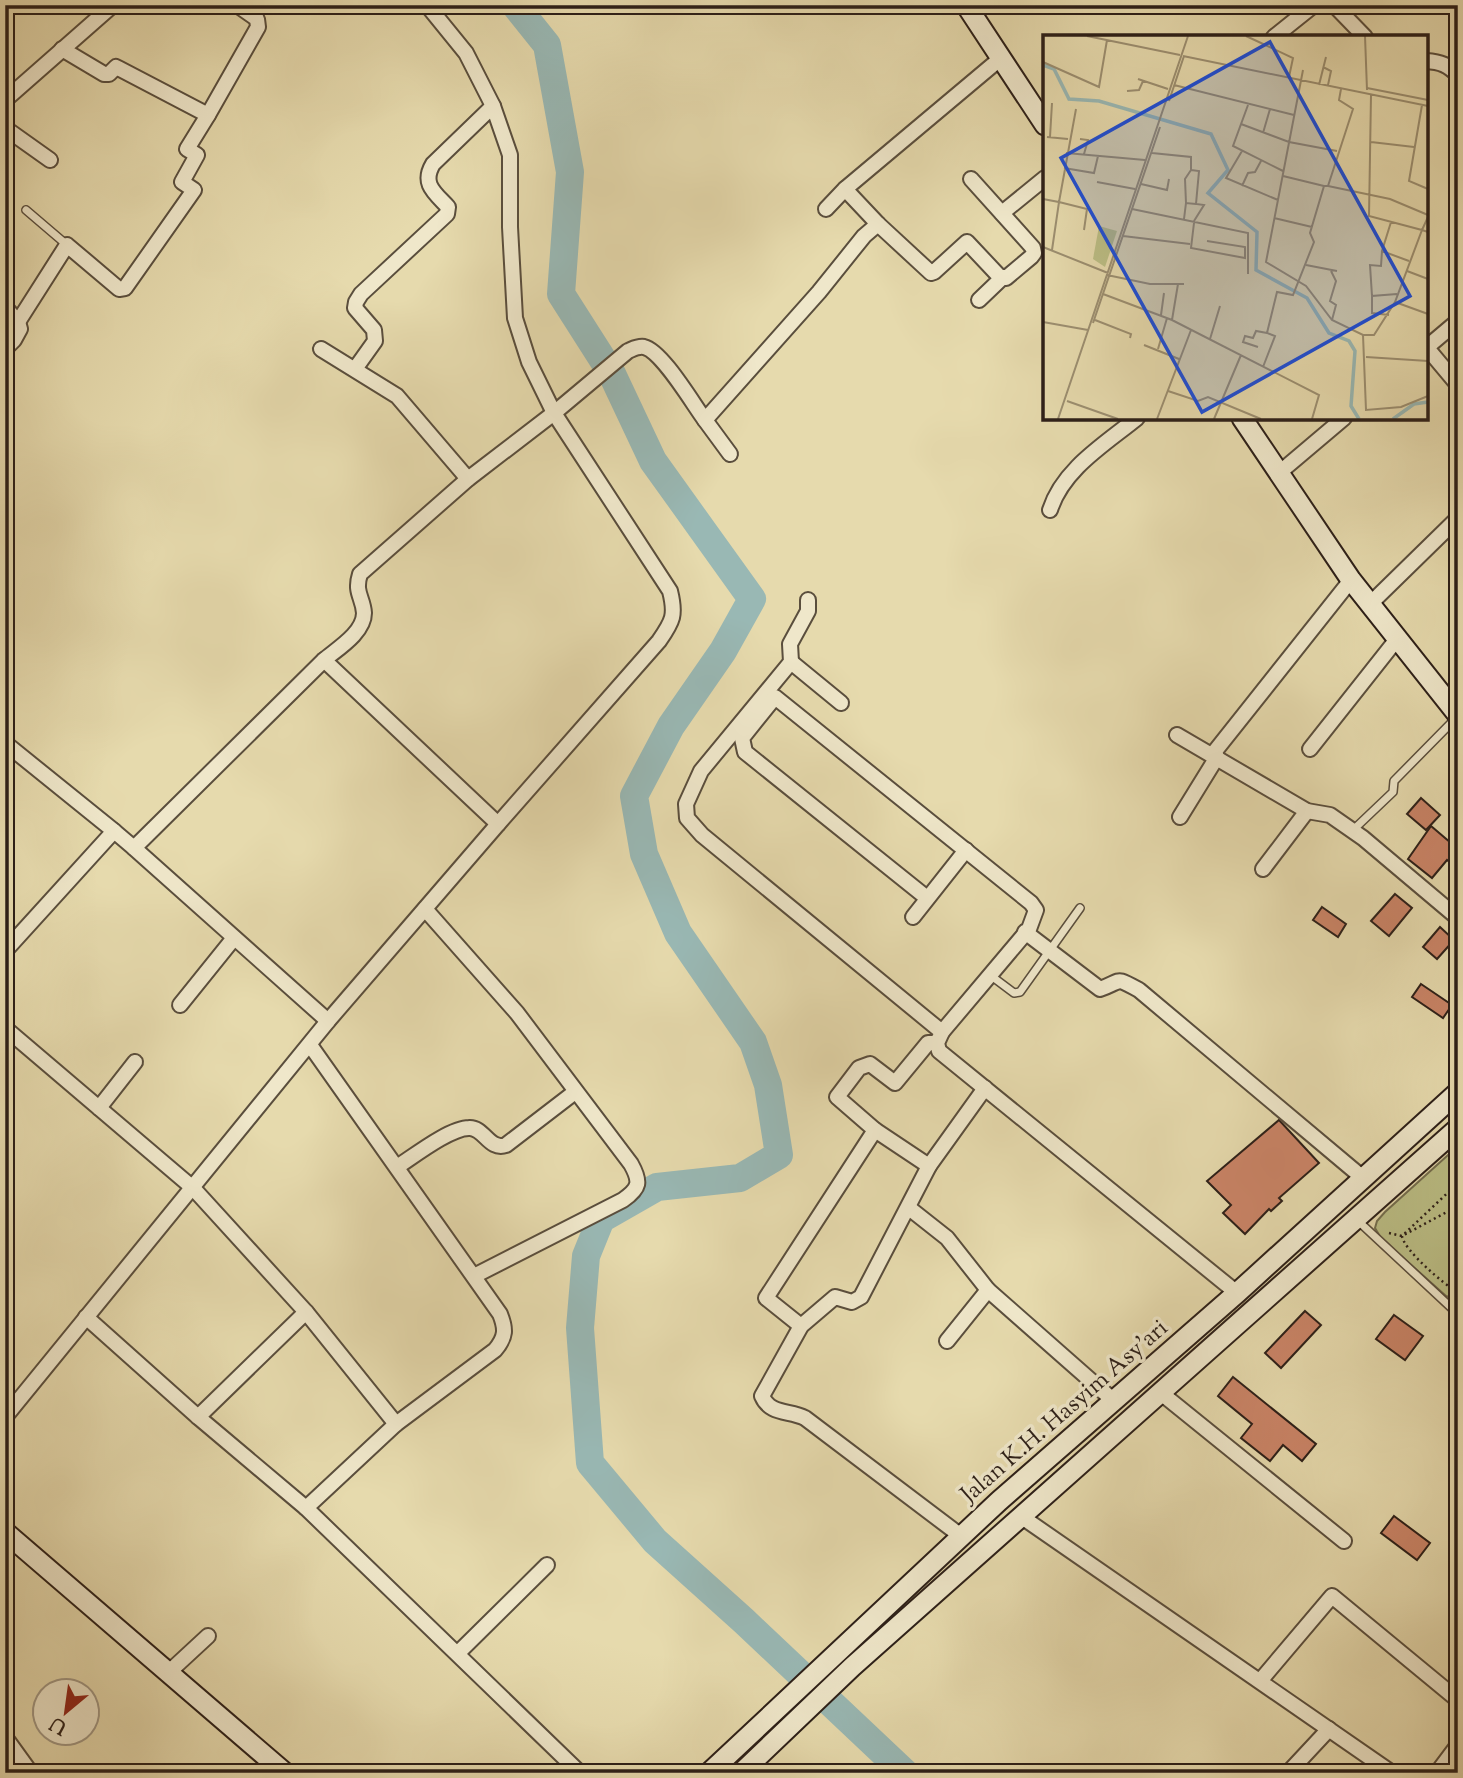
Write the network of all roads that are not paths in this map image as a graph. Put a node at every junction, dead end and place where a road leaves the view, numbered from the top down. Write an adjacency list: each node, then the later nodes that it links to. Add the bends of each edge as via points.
1 (236, 5): 15 (street, via 259,24)
2 (427, 5): 14 (street, via 466,53)
3 (966, 5): 10 (main road)
4 (1314, 5): 7 (street)
5 (1334, 5): 8 (street)
6 (105, 7): 9 (street)
7 (1276, 35)
8 (1363, 35)
9 (62, 49): 13 (street); 15 (street, via 104,74 117,68)
10 (1001, 58): 16 (main road); 21 (street)
11 (1428, 61): 12 (street, via 1449,66)
12 (1458, 75)
13 (5, 100)
14 (493, 106): 36 (street, via 427,174 427,182 448,207 447,214 355,302 374,330 375,341); 38 (street, via 510,155 515,318 529,362)
15 (208, 116): 26 (street, via 187,149 197,155 182,182 194,190 124,289)
16 (1043, 122)
17 (5, 128): 18 (street)
18 (50, 160)
19 (971, 179): 24 (street)
20 (1043, 180): 24 (street)
21 (845, 189): 22 (street); 25 (street)
22 (826, 209)
23 (26, 210): 26 (lane)
24 (1002, 213): 27 (street, via 1034,253)
25 (878, 225): 27 (street, via 931,273 967,242); 39 (street)
26 (67, 245): 31 (street)
27 (1002, 278): 28 (street)
28 (979, 300)
29 (5, 307): 31 (street)
30 (1458, 321): 32 (street)
31 (18, 322): 33 (street, via 19,332)
32 (1428, 346)
33 (5, 349)
34 (321, 349): 36 (street)
35 (1428, 350): 37 (street)
36 (355, 369): 45 (street, via 397,396)
37 (1458, 385)
38 (554, 413): 39 (street, via 635,347 646,347 659,357); 45 (street); 63 (street, via 670,591 675,609 659,641)
39 (705, 420): 43 (street)
40 (1135, 420): 46 (street, via 1073,471)
41 (1243, 420): 44 (main road)
42 (1342, 420): 44 (street)
43 (730, 454)
44 (1279, 473): 48 (main road)
45 (468, 479): 52 (street, via 360,574 356,586 364,613 361,623)
46 (1050, 510)
47 (1458, 518): 50 (street)
48 (1351, 580): 50 (main road); 60 (street)
49 (808, 600): 53 (street, via 808,611 790,644)
50 (1369, 605): 51 (main road)
51 (1397, 639): 56 (main road); 59 (street)
52 (324, 660): 63 (street); 66 (street)
53 (791, 662): 54 (street); 55 (street)
54 (771, 694): 67 (street); 69 (street, via 741,738 745,752); 82 (street, via 701,771 686,804 687,818)
55 (841, 703)
56 (1458, 715): 65 (lane, via 1394,781 1393,792)
57 (1177, 735): 60 (street)
58 (5, 743): 64 (street)
59 (1310, 749)
60 (1215, 756): 61 (street); 62 (street)
61 (1307, 811): 65 (street, via 1330,816); 68 (street)
62 (1180, 817)
63 (498, 824): 71 (street)
64 (114, 831): 66 (street); 76 (street)
65 (1352, 831): 73 (street)
66 (134, 848): 75 (street)
67 (966, 850): 69 (street); 74 (street, via 1031,903 1035,917)
68 (1263, 869)
69 (928, 898): 72 (street)
70 (1080, 908): 77 (lane)
71 (425, 909): 80 (street); 86 (street, via 517,1013)
72 (913, 917)
73 (1458, 918)
74 (1025, 932): 77 (street); 78 (street)
75 (234, 938): 79 (street); 80 (street)
76 (5, 951)
77 (1051, 952): 78 (lane, via 1017,994); 93 (street, via 1100,989 1122,980 1139,990)
78 (990, 975): 82 (street)
79 (180, 1005)
80 (328, 1021): 83 (street)
81 (5, 1028): 88 (street)
82 (939, 1038): 85 (street, via 939,1051); 90 (street, via 929,1043 895,1083 870,1064 859,1068 836,1097)
83 (310, 1045): 92 (street); 94 (street)
84 (135, 1062): 88 (street)
85 (985, 1088): 91 (street); 99 (street)
86 (575, 1092): 92 (street, via 506,1145 494,1145 468,1128); 97 (street, via 631,1164 638,1177 634,1193)
87 (1458, 1092): 93 (main road, Jalan K.H. Hasyim Asy'ari)
88 (99, 1108): 94 (street)
89 (1458, 1128): 96 (main road, Jalan K.H. Hasyim Asy'ari)
90 (875, 1130): 91 (street); 103 (street, via 766,1298)
91 (929, 1166): 95 (street)
92 (397, 1167): 97 (street)
93 (1363, 1178): 99 (main road, Jalan K.H. Hasyim Asy'ari)
94 (193, 1188): 100 (street); 102 (street)
95 (909, 1208): 98 (street, via 947,1238); 103 (street, via 862,1297 852,1302 835,1297)
96 (1356, 1219): 101 (lane); 105 (main road, Jalan K.H. Hasyim Asy'ari)
97 (474, 1276): 109 (street, via 500,1314 506,1328 503,1340)
98 (988, 1290): 104 (street); 106 (street)
99 (1237, 1293): 106 (main road, Jalan K.H. Hasyim Asy'ari)
100 (306, 1312): 108 (street); 109 (street)
101 (1458, 1314)
102 (86, 1317): 107 (street); 108 (street)
103 (801, 1326): 113 (street, via 762,1396 765,1404 805,1418)
104 (947, 1341)
105 (1161, 1393): 111 (main road, Jalan K.H. Hasyim Asy'ari); 114 (street)
106 (1114, 1401): 113 (main road, Jalan K.H. Hasyim Asy'ari)
107 (5, 1417)
108 (198, 1417): 110 (street)
109 (396, 1424): 110 (street)
110 (306, 1508): 117 (street)
111 (1022, 1517): 119 (street); 128 (main road, Jalan K.H. Hasyim Asy'ari, via 852,1667)
112 (5, 1532): 118 (main road)
113 (961, 1536): 127 (main road, Jalan K.H. Hasyim Asy'ari)
114 (1344, 1541)
115 (547, 1565): 117 (street)
116 (208, 1636): 118 (street)
117 (458, 1653): 126 (street)
118 (168, 1673): 125 (main road)
119 (1260, 1681): 120 (street, via 1332,1596); 121 (street)
120 (1458, 1700)
121 (1329, 1729): 129 (street); 130 (street)
122 (5, 1737): 124 (street)
123 (1458, 1745): 131 (street)
124 (31, 1773)
125 (285, 1773)
126 (580, 1773)
127 (709, 1773)
128 (741, 1773)
129 (1289, 1773)
130 (1392, 1773)
131 (1437, 1773)

